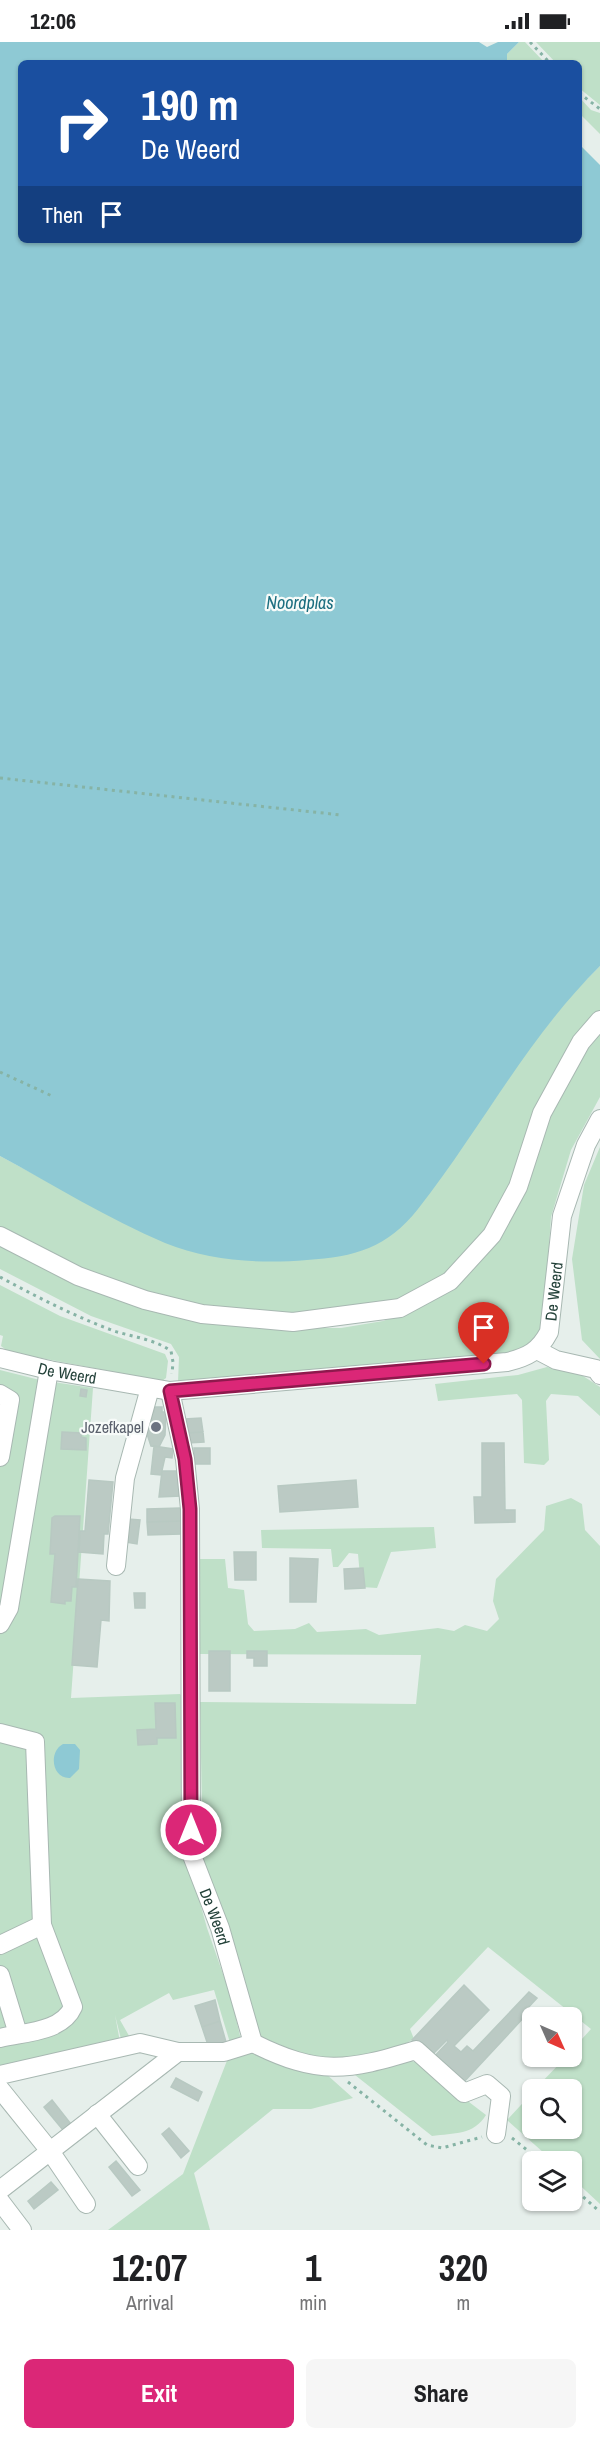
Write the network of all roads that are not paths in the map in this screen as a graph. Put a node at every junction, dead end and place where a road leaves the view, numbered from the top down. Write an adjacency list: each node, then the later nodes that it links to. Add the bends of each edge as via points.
1 (600, 1020): 3 (street, via 581,1042 542,1113 518,1187 492,1235 450,1281 400,1308 293,1322 202,1314 145,1300 78,1276)
2 (600, 1119): 4 (street, De Weerd, via 586,1145 562,1216 549,1332)
3 (0, 1236)
4 (537, 1350): 7 (street, via 556,1360 596,1369); 9 (street, De Weerd, via 526,1358 507,1362)
5 (0, 1358): 6 (street, De Weerd)
6 (49, 1370): 8 (street, De Weerd); 13 (street)
7 (600, 1375)
8 (150, 1388): 9 (street, De Weerd); 12 (street, via 125,1478)
9 (170, 1391): 20 (street, De Weerd, via 185,1459 190,1509 191,1852 220,1928)
10 (0, 1394): 11 (street, via 10,1400)
11 (0, 1457)
12 (116, 1566)
13 (7, 1571): 14 (street, via 9,1608)
14 (0, 1624)
15 (0, 1733): 16 (street, via 35,1742)
16 (42, 1925): 17 (street); 19 (street, via 73,2007 57,2025)
17 (0, 1945)
18 (0, 1976): 19 (street)
19 (9, 2036)
20 (253, 2043): 21 (street, via 224,2052); 25 (street, via 277,2055 337,2069 364,2066 416,2050 464,2093 487,2084 501,2096)
21 (177, 2052): 22 (street, via 141,2043); 24 (street)
22 (0, 2075)
23 (0, 2089): 26 (street)
24 (97, 2114): 26 (street); 27 (street)
25 (496, 2133)
26 (50, 2151): 28 (street); 30 (street)
27 (138, 2166)
28 (0, 2190)
29 (0, 2201): 31 (street)
30 (86, 2204)
31 (22, 2230)

